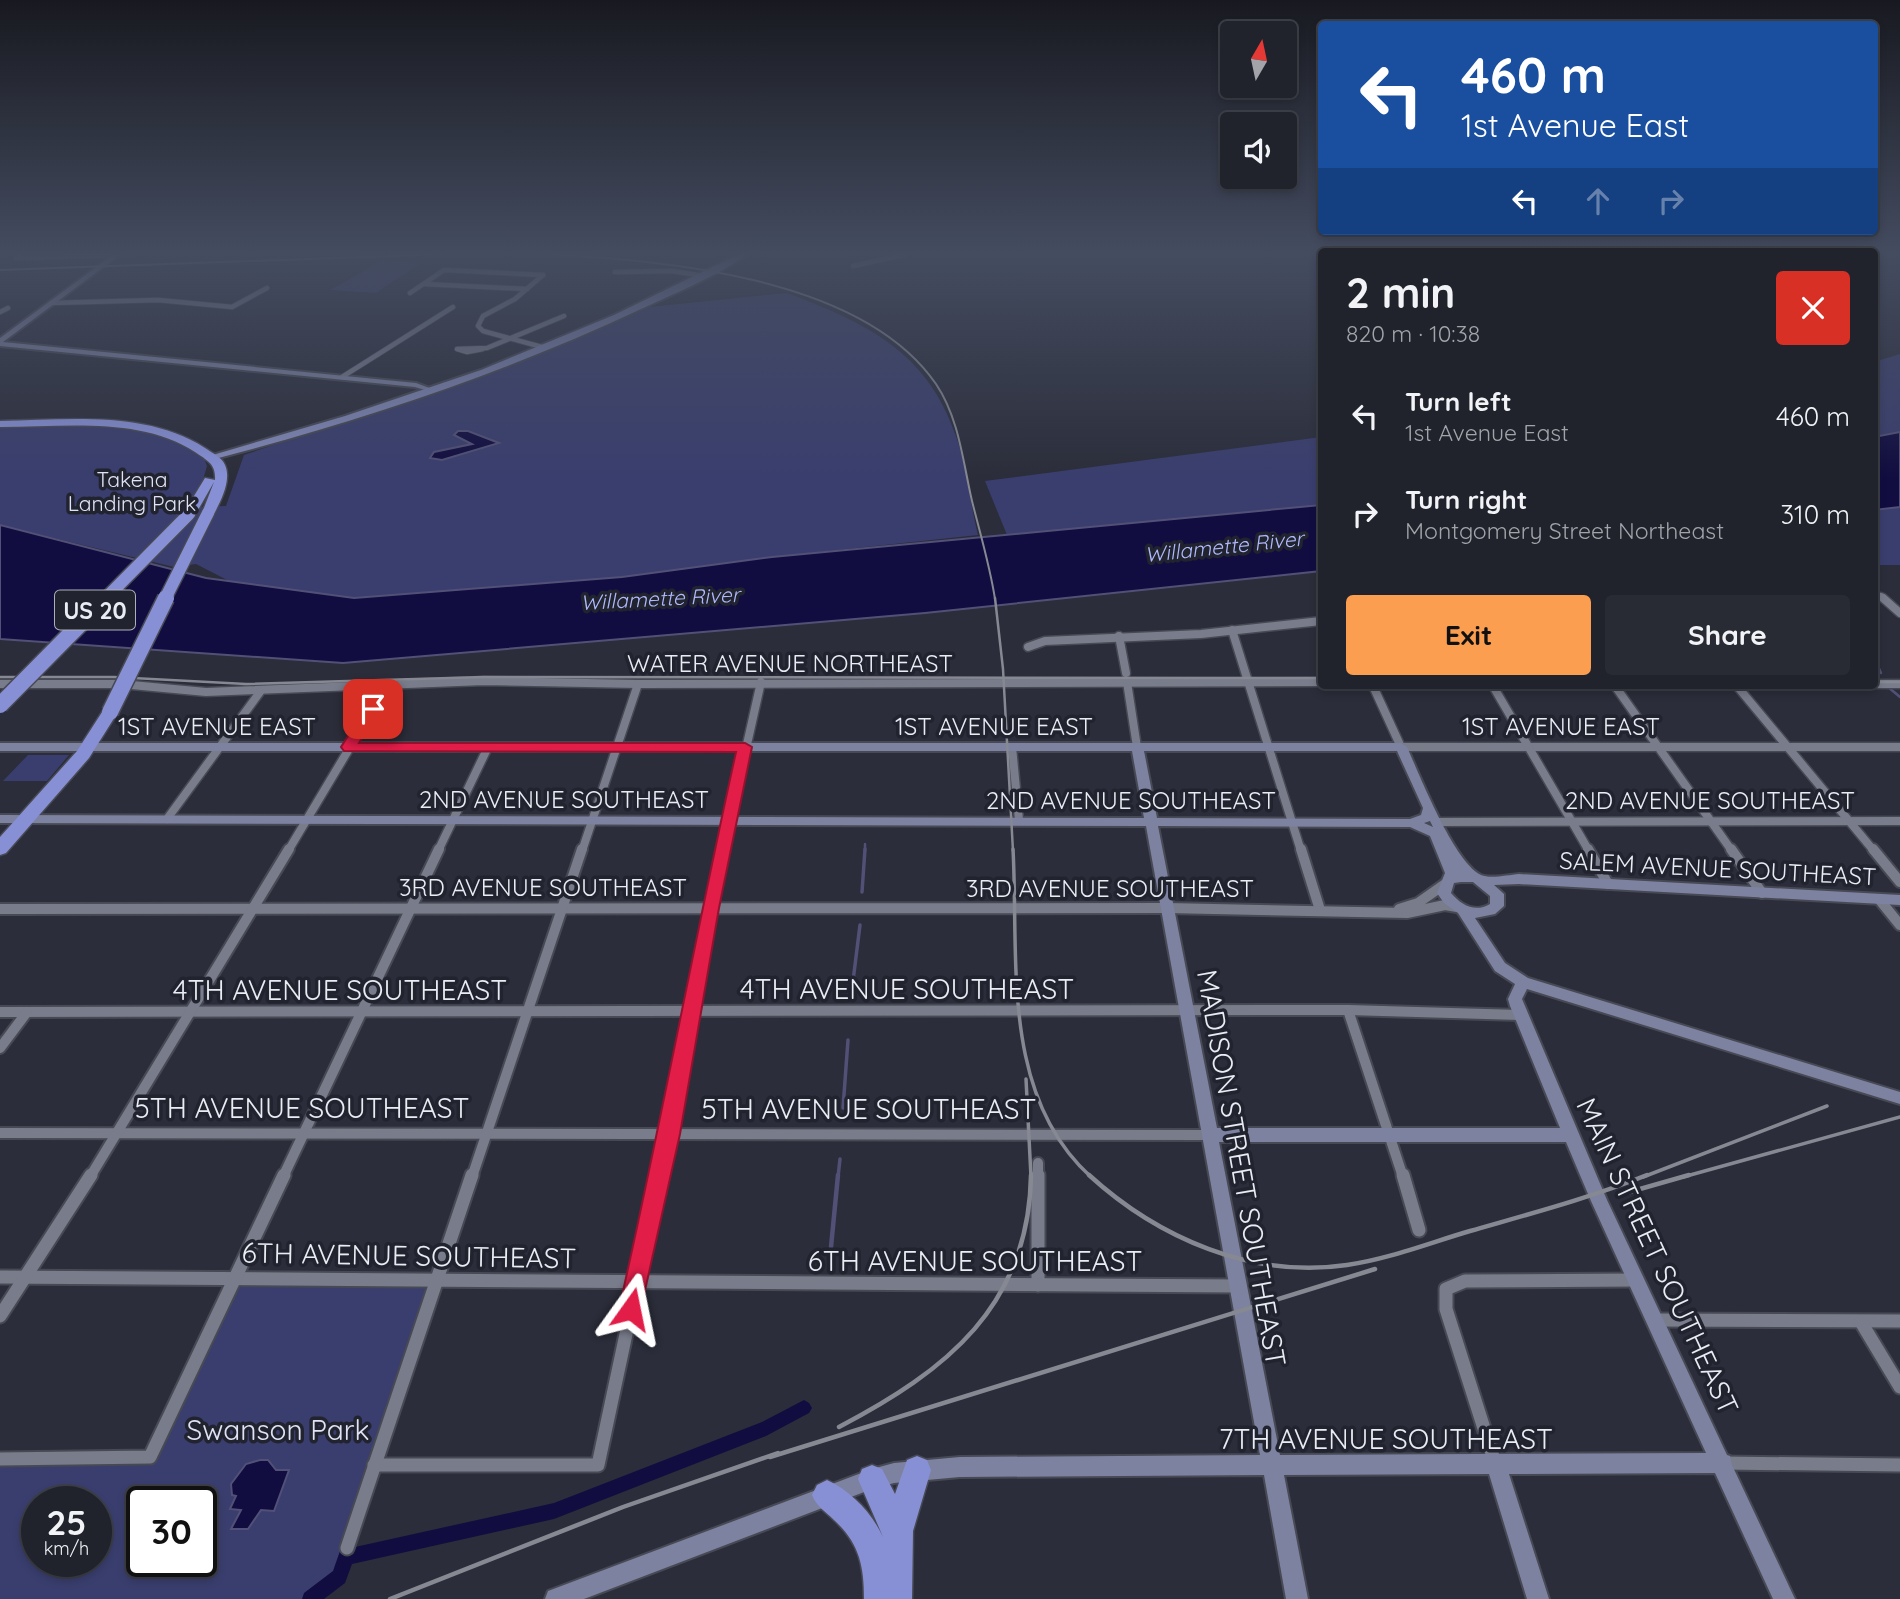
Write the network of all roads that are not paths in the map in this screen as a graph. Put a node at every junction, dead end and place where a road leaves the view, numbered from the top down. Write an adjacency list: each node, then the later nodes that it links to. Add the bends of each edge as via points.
1 (17, 329): 7 (main road)
2 (419, 329): 10 (street)
3 (482, 329): 6 (street)
4 (532, 329): 6 (street)
5 (588, 329): 8 (main road)
6 (508, 338): 8 (street); 9 (street)
7 (0, 342): 10 (main road)
8 (542, 347): 11 (main road)
9 (483, 349)
10 (342, 377): 11 (main road)
11 (431, 390): 13 (main road, via 343,421)
12 (0, 424): 13 (highway, via 149,429 184,438)
13 (211, 457): 36 (highway, US 20, bridge, via 209,485 189,514); 39 (highway, US 20, bridge, via 217,461 221,480 208,513 110,712)
14 (1881, 596): 15 (street)
15 (1900, 613)
16 (1318, 621): 17 (street)
17 (1232, 630): 18 (street); 22 (street)
18 (1119, 636): 19 (street, via 1045,641); 20 (street)
19 (1028, 647)
20 (1127, 678): 21 (street, WATER AVENUE NORTHEAST); 22 (street, WATER AVENUE NORTHEAST); 45 (street)
21 (761, 682): 27 (street, WATER AVENUE NORTHEAST); 43 (street)
22 (1250, 682): 23 (street, WATER AVENUE NORTHEAST); 46 (street)
23 (1318, 682)
24 (1878, 682): 25 (street)
25 (1900, 682)
26 (0, 684): 28 (street, WATER AVENUE NORTHEAST)
27 (638, 684): 29 (street, WATER AVENUE NORTHEAST, via 484,681); 51 (street)
28 (139, 686): 34 (street, WATER AVENUE NORTHEAST); 35 (street)
29 (386, 687): 34 (street, WATER AVENUE NORTHEAST); 41 (street)
30 (1374, 689): 47 (street)
31 (1495, 689): 48 (street)
32 (1617, 689): 49 (street)
33 (1740, 689): 37 (street)
34 (260, 692): 40 (street)
35 (132, 695)
36 (0, 705)
37 (1788, 746): 49 (street, 1ST AVENUE EAST); 50 (street, 1ST AVENUE EAST); 64 (street)
38 (0, 747): 39 (main road)
39 (88, 747): 40 (main road, 1ST AVENUE EAST); 54 (highway, US 20)
40 (219, 747): 41 (main road, 1ST AVENUE EAST); 55 (street)
41 (349, 747): 42 (main road, 1ST AVENUE EAST); 56 (street)
42 (488, 747): 51 (main road, 1ST AVENUE EAST); 57 (street)
43 (745, 747): 44 (main road, 1ST AVENUE EAST); 51 (main road, 1ST AVENUE EAST); 60 (street)
44 (1012, 747): 45 (main road, 1ST AVENUE EAST); 58 (street)
45 (1137, 747): 46 (main road, 1ST AVENUE EAST); 61 (main road, MADISON STREET SOUTHEAST)
46 (1269, 747): 47 (main road, 1ST AVENUE EAST); 66 (street)
47 (1401, 747): 48 (street, 1ST AVENUE EAST); 52 (main road)
48 (1528, 747): 49 (street, 1ST AVENUE EAST); 62 (street)
49 (1658, 747): 63 (street)
50 (1900, 747)
51 (617, 748): 59 (street)
52 (1429, 808): 67 (main road); 68 (main road, via 1426,818)
53 (0, 819): 54 (main road, 2ND AVENUE SOUTHEAST)
54 (27, 819): 55 (main road, 2ND AVENUE SOUTHEAST); 69 (highway, US 20)
55 (167, 819): 56 (main road, 2ND AVENUE SOUTHEAST)
56 (306, 820): 57 (main road, 2ND AVENUE SOUTHEAST); 83 (street)
57 (455, 820): 59 (main road, 2ND AVENUE SOUTHEAST); 79 (street)
58 (1018, 820): 60 (main road, 2ND AVENUE SOUTHEAST); 61 (main road, 2ND AVENUE SOUTHEAST)
59 (591, 821): 60 (main road, 2ND AVENUE SOUTHEAST); 84 (street)
60 (729, 821): 80 (street)
61 (1150, 821): 66 (main road, 2ND AVENUE SOUTHEAST); 81 (main road, MADISON STREET SOUTHEAST)
62 (1571, 821): 63 (street, 2ND AVENUE SOUTHEAST); 67 (street, 2ND AVENUE SOUTHEAST); 74 (street)
63 (1711, 821): 64 (street, 2ND AVENUE SOUTHEAST); 75 (street)
64 (1849, 821): 65 (street, 2ND AVENUE SOUTHEAST); 73 (street)
65 (1900, 821)
66 (1294, 822): 68 (main road, 2ND AVENUE SOUTHEAST); 86 (street)
67 (1436, 822): 70 (main road, via 1460,866)
68 (1411, 823): 72 (main road, via 1435,833 1452,873)
69 (0, 849)
70 (1478, 880): 71 (main road, SALEM AVENUE SOUTHEAST); 72 (main road, SALEM AVENUE SOUTHEAST, via 1461,877); 76 (main road)
71 (1533, 881): 74 (main road, SALEM AVENUE SOUTHEAST); 76 (main road, SALEM AVENUE SOUTHEAST, via 1508,889)
72 (1447, 882): 85 (main road, via 1447,898); 88 (street, 3RD AVENUE SOUTHEAST, via 1414,905)
73 (1900, 882)
74 (1608, 884): 75 (main road, SALEM AVENUE SOUTHEAST)
75 (1762, 893): 77 (main road, SALEM AVENUE SOUTHEAST)
76 (1498, 898): 87 (main road)
77 (1879, 899): 78 (main road, SALEM AVENUE SOUTHEAST); 89 (street)
78 (1900, 901)
79 (411, 908): 83 (street, 3RD AVENUE SOUTHEAST); 84 (street, 3RD AVENUE SOUTHEAST); 99 (street)
80 (710, 908): 81 (street, 3RD AVENUE SOUTHEAST); 84 (street, 3RD AVENUE SOUTHEAST); 94 (street)
81 (1167, 908): 86 (street, 3RD AVENUE SOUTHEAST); 92 (main road, MADISON STREET SOUTHEAST)
82 (0, 909): 83 (street, 3RD AVENUE SOUTHEAST)
83 (253, 909): 97 (street)
84 (561, 909): 98 (street)
85 (1461, 909): 87 (main road); 88 (street, 3RD AVENUE SOUTHEAST, via 1444,905 1407,913); 90 (main road)
86 (1320, 910): 88 (street, 3RD AVENUE SOUTHEAST)
87 (1490, 911): 90 (main road, via 1484,920)
88 (1380, 912)
89 (1900, 925)
90 (1488, 945): 91 (main road, via 1500,967)
91 (1523, 982): 100 (main road, MAIN STREET SOUTHEAST, via 1515,999); 102 (main road)
92 (1187, 1010): 93 (street, 4TH AVENUE SOUTHEAST); 94 (street, 4TH AVENUE SOUTHEAST); 108 (main road, MADISON STREET SOUTHEAST)
93 (1348, 1010): 100 (street, 4TH AVENUE SOUTHEAST); 109 (street)
94 (691, 1011): 98 (street, 4TH AVENUE SOUTHEAST); 107 (street)
95 (0, 1012): 96 (street, 4TH AVENUE SOUTHEAST)
96 (27, 1012): 97 (street, 4TH AVENUE SOUTHEAST); 101 (street)
97 (190, 1012): 99 (street, 4TH AVENUE SOUTHEAST); 105 (street)
98 (528, 1012): 99 (street, 4TH AVENUE SOUTHEAST); 104 (street)
99 (362, 1013): 106 (street)
100 (1521, 1015): 110 (main road, MAIN STREET SOUTHEAST)
101 (0, 1048)
102 (1900, 1098)
103 (0, 1133): 105 (street, 5TH AVENUE SOUTHEAST)
104 (486, 1133): 106 (street, 5TH AVENUE SOUTHEAST); 107 (street, 5TH AVENUE SOUTHEAST); 116 (street)
105 (118, 1134): 106 (street, 5TH AVENUE SOUTHEAST); 114 (street)
106 (306, 1134): 115 (street)
107 (669, 1134): 108 (street, 5TH AVENUE SOUTHEAST); 118 (street)
108 (1211, 1135): 109 (main road, 5TH AVENUE SOUTHEAST); 120 (main road, MADISON STREET SOUTHEAST)
109 (1391, 1135): 110 (main road, 5TH AVENUE SOUTHEAST); 112 (street)
110 (1571, 1135): 117 (main road, MAIN STREET SOUTHEAST)
111 (1038, 1163): 119 (street)
112 (1419, 1230)
113 (0, 1277): 114 (street, 6TH AVENUE SOUTHEAST)
114 (24, 1277): 115 (street, 6TH AVENUE SOUTHEAST); 121 (street)
115 (234, 1277): 116 (street, 6TH AVENUE SOUTHEAST); 126 (street, via 150,1457)
116 (436, 1279): 118 (street, 6TH AVENUE SOUTHEAST); 128 (street)
117 (1636, 1280): 122 (main road, MAIN STREET SOUTHEAST); 131 (street, via 1465,1281 1446,1289 1446,1309)
118 (636, 1284): 119 (street, 6TH AVENUE SOUTHEAST); 128 (street, via 598,1465)
119 (1038, 1285): 120 (street, 6TH AVENUE SOUTHEAST)
120 (1237, 1286): 130 (main road, MADISON STREET SOUTHEAST)
121 (0, 1316)
122 (1656, 1320): 124 (street); 127 (main road, MAIN STREET SOUTHEAST)
123 (1900, 1321): 124 (street)
124 (1861, 1322): 125 (street)
125 (1900, 1387)
126 (0, 1459)
127 (1723, 1463): 129 (street, 7TH AVENUE SOUTHEAST); 131 (main road, 7TH AVENUE SOUTHEAST); 142 (main road, MAIN STREET SOUTHEAST)
128 (374, 1465): 136 (street)
129 (1900, 1465)
130 (1271, 1466): 131 (main road, 7TH AVENUE SOUTHEAST); 132 (main road, 7TH AVENUE SOUTHEAST); 140 (main road, MADISON STREET SOUTHEAST)
131 (1496, 1466): 141 (main road)
132 (917, 1470): 133 (main road, 7TH AVENUE SOUTHEAST); 135 (highway)
133 (872, 1479): 134 (main road, 7TH AVENUE SOUTHEAST); 135 (highway)
134 (827, 1495): 137 (main road, 7TH AVENUE SOUTHEAST); 138 (highway, via 863,1528 874,1546)
135 (898, 1531): 139 (highway)
136 (346, 1548)
137 (556, 1599)
138 (879, 1599)
139 (897, 1599)
140 (1297, 1599)
141 (1538, 1599)
142 (1784, 1599)

